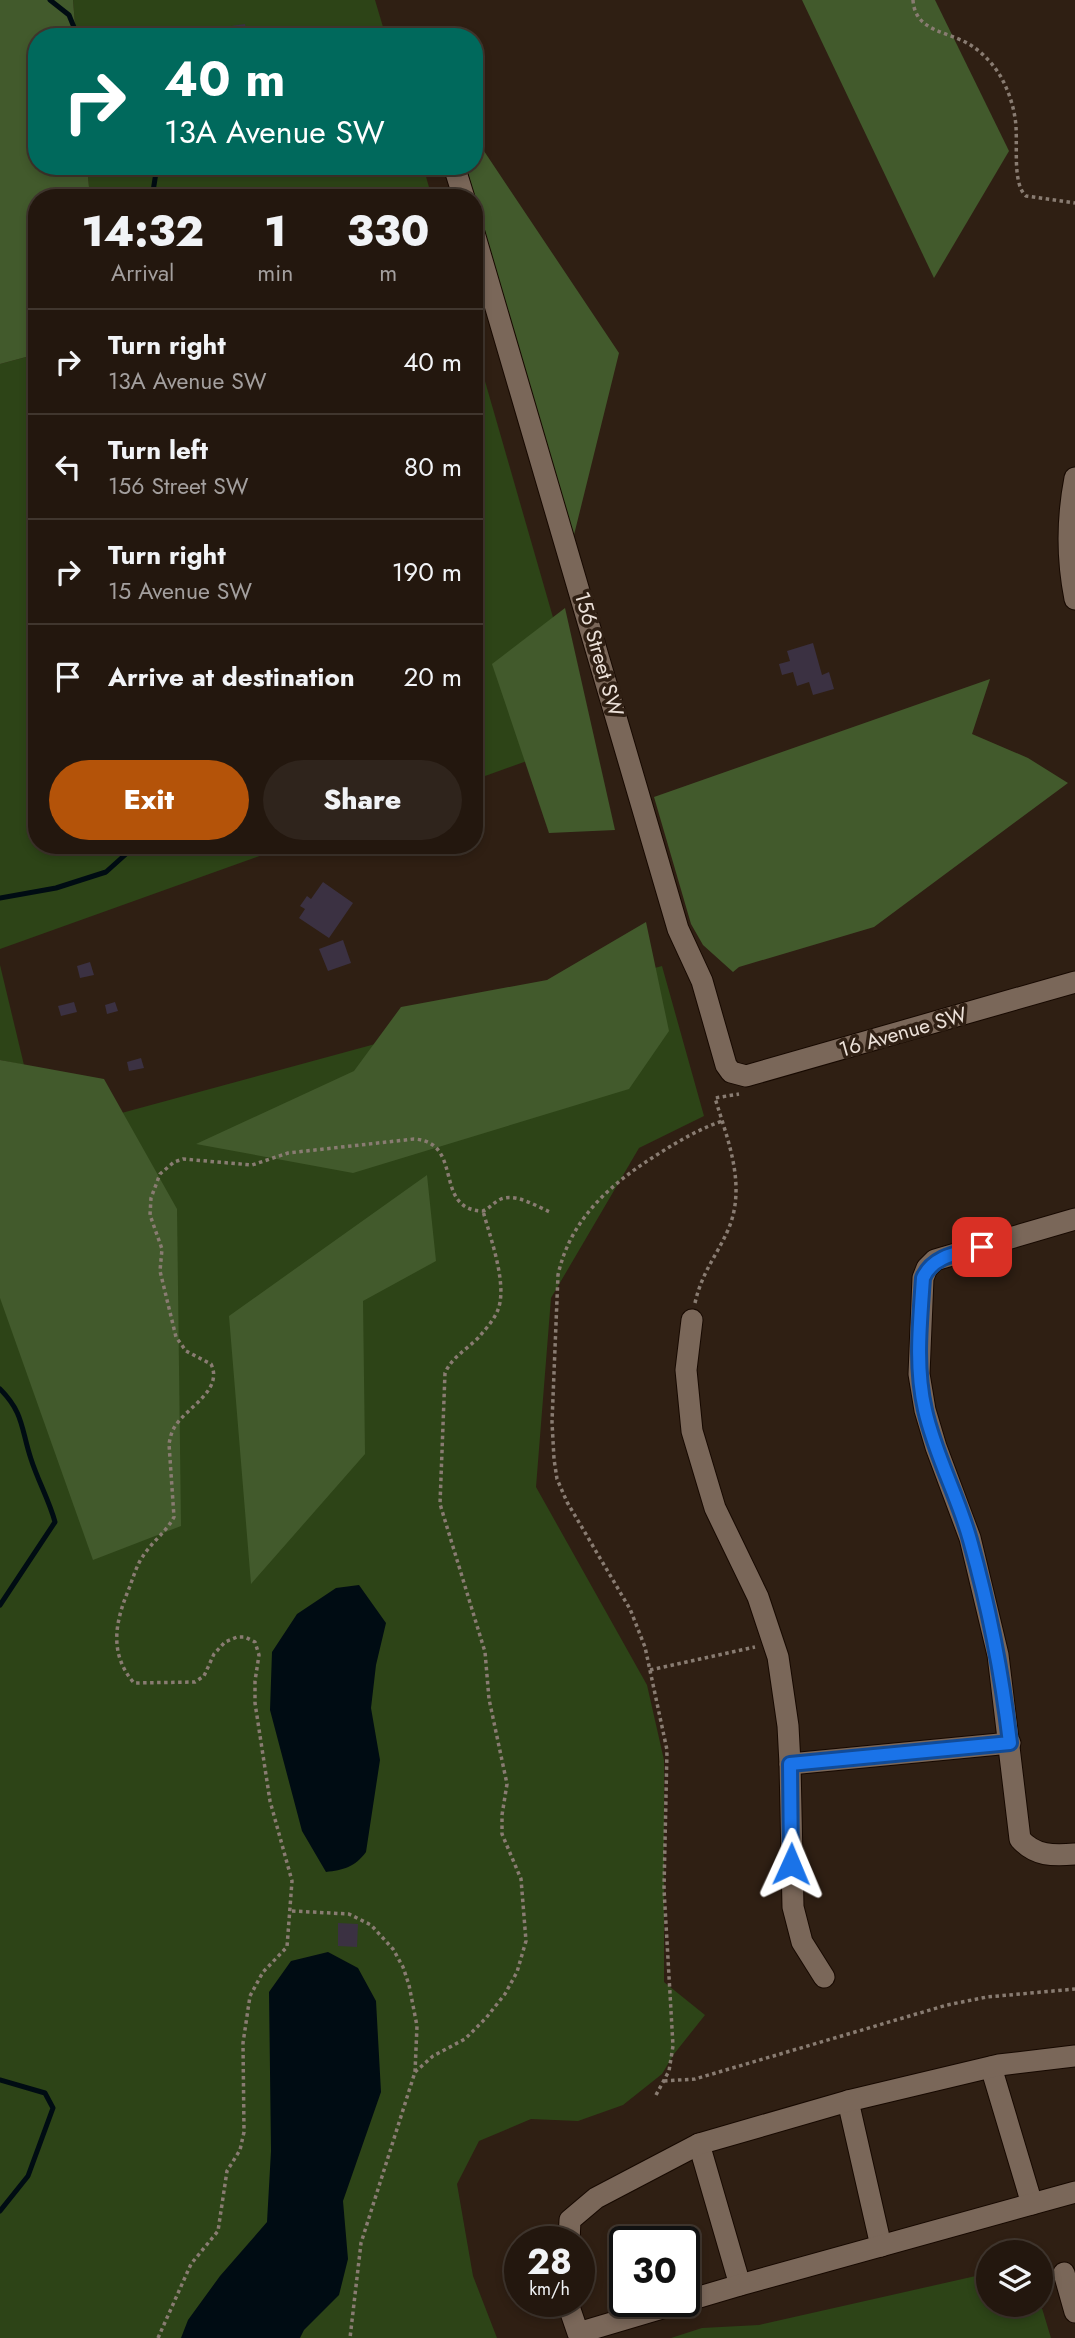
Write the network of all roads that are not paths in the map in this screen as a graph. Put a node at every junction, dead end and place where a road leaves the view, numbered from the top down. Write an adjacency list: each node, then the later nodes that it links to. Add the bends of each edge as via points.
1 (483, 263): 5 (street, 156 Street SW, via 678,929 702,981)
2 (1075, 478): 3 (street, via 1069,531)
3 (1075, 599)
4 (1075, 982): 5 (street, 16 Avenue SW, via 746,1076)
5 (731, 1072)
6 (1075, 1219): 8 (street, via 935,1260 923,1278 919,1374 925,1410 970,1538 998,1655)
7 (692, 1320): 9 (street, via 686,1370 694,1442 715,1508 758,1597 774,1643)
8 (1010, 1743): 9 (street); 10 (street, via 1020,1839 1028,1849 1057,1856)
9 (790, 1764): 11 (street, via 793,1907 802,1942)
10 (1075, 1854)
11 (824, 1977)
12 (1075, 2056): 13 (street)
13 (991, 2067): 14 (street); 17 (street)
14 (848, 2101): 15 (street); 19 (street)
15 (699, 2144): 18 (street, via 596,2199 570,2220); 21 (street)
16 (1075, 2192): 17 (street)
17 (1032, 2204): 19 (street)
18 (570, 2226)
19 (881, 2246): 21 (street)
20 (1064, 2273): 22 (street)
21 (740, 2285): 23 (street, via 578,2333)
22 (1075, 2312)
23 (572, 2317)

